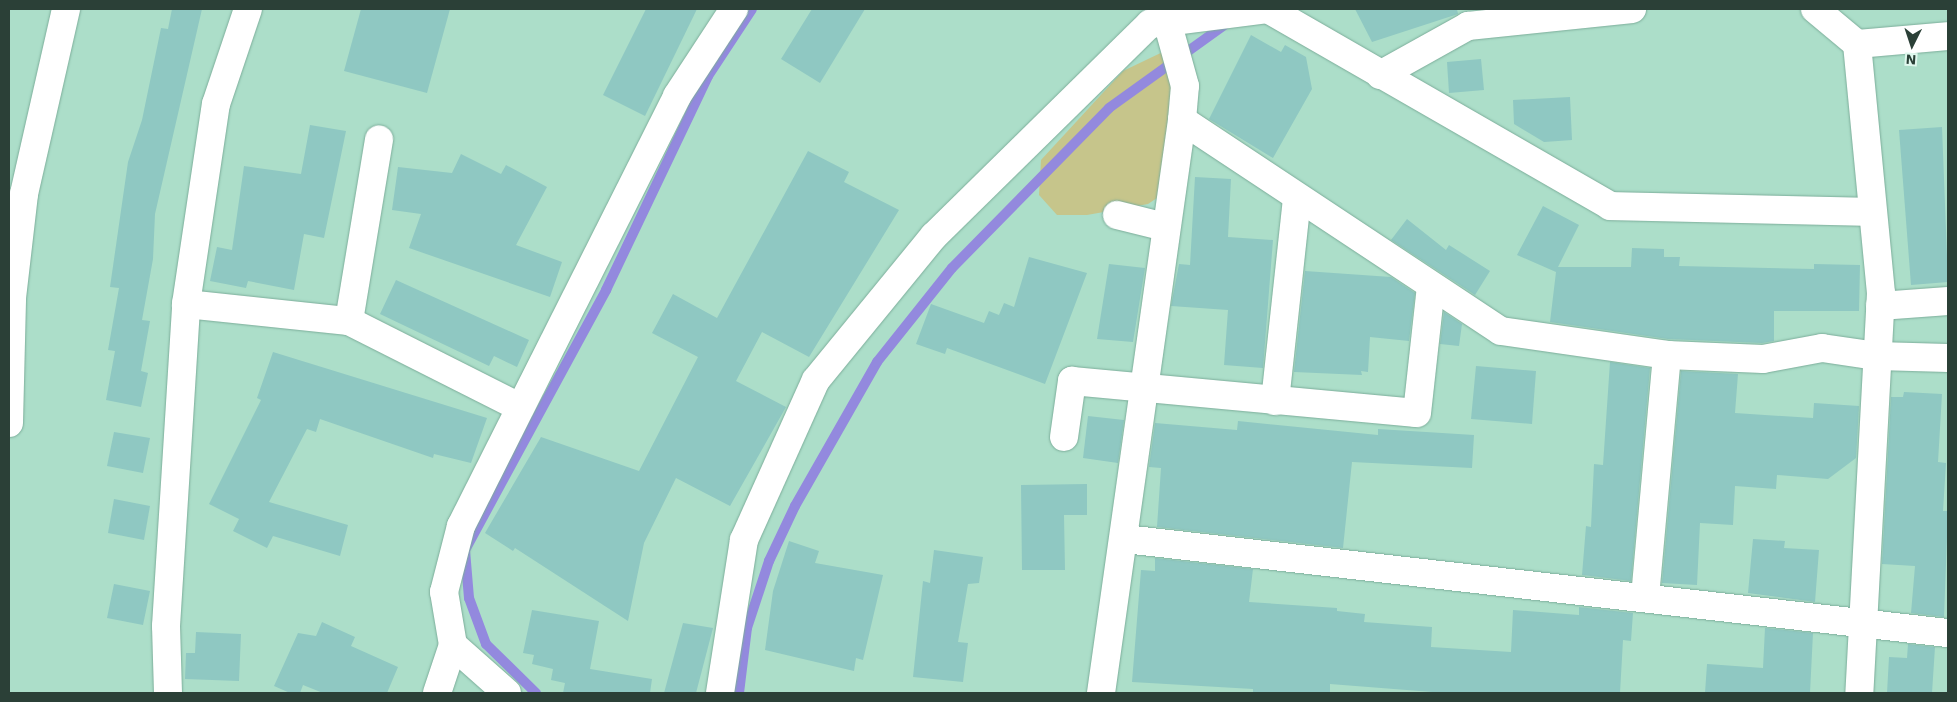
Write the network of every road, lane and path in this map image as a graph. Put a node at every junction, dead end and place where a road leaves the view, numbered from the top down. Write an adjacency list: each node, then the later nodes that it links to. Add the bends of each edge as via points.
1 (66, 9): 28 (street, via 24,194 12,298)
2 (248, 9): 19 (street, via 216,104)
3 (734, 9): 27 (street, via 677,96)
4 (1268, 9): 7 (street); 10 (street)
5 (1632, 9): 10 (street, via 1468,26)
6 (1815, 9): 9 (street)
7 (1152, 18): 11 (street, via 1185,86); 38 (street, via 934,236 816,380 744,540)
8 (1948, 36): 9 (street)
9 (1857, 44): 14 (street)
10 (1380, 76): 14 (street, via 1610,206)
11 (1182, 120): 13 (street); 16 (street)
12 (379, 139): 21 (street)
13 (1297, 200): 17 (street); 26 (street)
14 (1872, 212): 20 (street)
15 (1117, 215): 16 (street)
16 (1165, 227): 25 (street)
17 (1431, 288): 22 (street, via 1501,331); 26 (street, via 1417,413)
18 (1948, 301): 20 (street)
19 (186, 304): 21 (street); 35 (street, via 166,626)
20 (1880, 306): 23 (street)
21 (349, 321): 27 (street)
22 (1667, 355): 23 (street, via 1763,360 1822,348); 31 (street)
23 (1877, 356): 24 (street); 32 (street)
24 (1948, 358)
25 (1144, 389): 26 (street); 29 (street, via 1072,381); 30 (street)
26 (1275, 401)
27 (517, 406): 34 (street, via 460,526 444,592)
28 (9, 423)
29 (1064, 437)
30 (1125, 539): 31 (street); 39 (street)
31 (1646, 597): 32 (street)
32 (1862, 626): 33 (street); 40 (street)
33 (1948, 633)
34 (453, 645): 36 (street); 37 (street)
35 (168, 693)
36 (437, 693)
37 (507, 693)
38 (720, 693)
39 (1101, 693)
40 (1859, 693)

